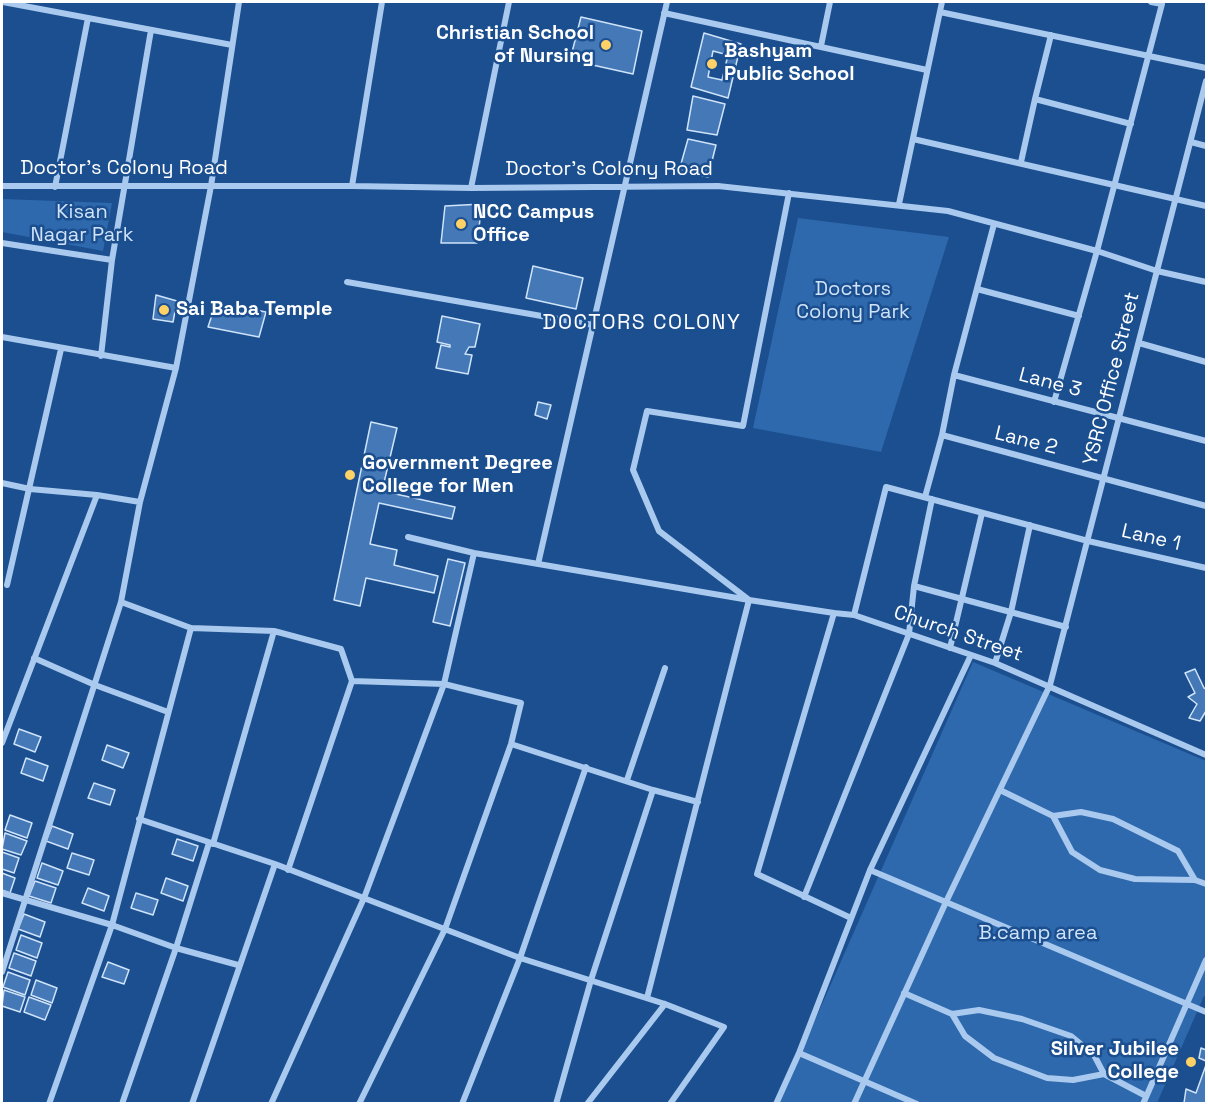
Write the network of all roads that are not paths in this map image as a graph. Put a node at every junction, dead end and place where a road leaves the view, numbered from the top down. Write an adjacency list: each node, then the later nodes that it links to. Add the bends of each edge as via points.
1 (3, 2): 12 (street)
2 (239, 2): 15 (street)
3 (382, 2): 30 (street)
4 (509, 2): 34 (street)
5 (667, 2): 11 (street)
6 (830, 2): 16 (street)
7 (942, 2): 10 (street)
8 (1151, 2): 9 (street)
9 (1162, 3): 17 (street)
10 (940, 12): 14 (street); 19 (street)
11 (664, 13): 16 (street); 31 (street)
12 (88, 18): 13 (street); 32 (street)
13 (151, 30): 15 (street); 33 (street)
14 (1051, 35): 17 (street); 21 (street)
15 (232, 45): 29 (street)
16 (820, 46): 19 (street)
17 (1148, 55): 18 (street); 22 (street)
18 (1206, 68)
19 (927, 70): 23 (street)
20 (1206, 81): 24 (street, YSRC Office Street)
21 (1035, 99): 22 (street); 26 (street)
22 (1131, 124): 27 (street)
23 (913, 139): 26 (street); 37 (street)
24 (1191, 142): 25 (street); 36 (street, YSRC Office Street)
25 (1206, 146)
26 (1021, 162): 27 (street)
27 (1115, 184): 36 (street); 41 (street)
28 (2, 186): 32 (street, Doctor's Colony Road)
29 (211, 186): 30 (street, Doctor's Colony Road); 33 (street, Doctor's Colony Road); 54 (street)
30 (352, 186): 34 (street, Doctor's Colony Road)
31 (625, 186): 34 (street, Doctor's Colony Road); 35 (street, Doctor's Colony Road, via 718,186); 48 (street)
32 (55, 187): 33 (street, Doctor's Colony Road)
33 (124, 187): 42 (street)
34 (471, 188)
35 (789, 194): 37 (street, Doctor's Colony Road); 77 (street, via 743,426 646,411 633,470 659,531)
36 (1177, 199): 38 (street); 43 (street, YSRC Office Street)
37 (899, 204): 39 (street, Doctor's Colony Road, via 948,211)
38 (1206, 206)
39 (994, 224): 41 (street, Doctor's Colony Road); 46 (street)
40 (2, 243): 42 (street)
41 (1097, 251): 43 (street, Doctor's Colony Road); 47 (street)
42 (112, 260): 52 (street)
43 (1157, 271): 45 (street, Doctor's Colony Road); 50 (street, YSRC Office Street)
44 (347, 282): 48 (street)
45 (1206, 282)
46 (977, 289): 47 (street); 55 (street)
47 (1079, 316): 56 (street)
48 (593, 325): 72 (street)
49 (2, 337): 51 (street)
50 (1139, 343): 53 (street); 57 (street, YSRC Office Street)
51 (61, 349): 52 (street); 62 (street)
52 (101, 356): 54 (street)
53 (1206, 362)
54 (176, 368): 65 (street)
55 (954, 375): 56 (street, Lane 3); 58 (street)
56 (1054, 402): 57 (street, Lane 3)
57 (1119, 418): 59 (street, Lane 3); 60 (street, YSRC Office Street)
58 (942, 435): 60 (street, Lane 2); 64 (street)
59 (1206, 441)
60 (1104, 477): 66 (street, Lane 2); 70 (street, YSRC Office Street)
61 (2, 483): 62 (street)
62 (30, 489): 63 (street); 74 (street)
63 (97, 495): 65 (street); 88 (street)
64 (928, 498): 67 (street, Lane 1); 75 (street); 81 (street, Lane 1, via 886,487)
65 (140, 502): 78 (street)
66 (1206, 506)
67 (982, 513): 68 (street, Lane 1); 76 (street)
68 (1030, 525): 70 (street, Lane 1); 79 (street)
69 (408, 537): 71 (street, Church Street)
70 (1088, 541): 73 (street, Lane 1); 82 (street, YSRC Office Street)
71 (474, 553): 72 (street, Church Street); 92 (street)
72 (538, 564): 77 (street, Church Street)
73 (1206, 568)
74 (7, 585)
75 (914, 586): 76 (street); 85 (street)
76 (963, 598): 79 (street); 86 (street)
77 (749, 600): 80 (street, Church Street); 103 (street)
78 (121, 602): 83 (street); 93 (street)
79 (1011, 612): 82 (street); 89 (street)
80 (834, 613): 81 (street, Church Street); 113 (street, via 757,874)
81 (854, 615): 85 (street, Church Street)
82 (1066, 627): 94 (street, YSRC Office Street)
83 (191, 628): 84 (street); 95 (street)
84 (274, 631): 91 (street, via 341,649); 106 (street)
85 (909, 634): 86 (street, Church Street); 113 (street)
86 (950, 648): 87 (street, Church Street)
87 (971, 655): 89 (street, Church Street); 109 (street)
88 (34, 658): 93 (street); 96 (street)
89 (995, 663): 94 (street, Church Street)
90 (665, 668): 100 (street)
91 (352, 681): 92 (street); 108 (street)
92 (444, 684): 97 (street, via 521,703); 114 (street)
93 (95, 685): 95 (street); 115 (street)
94 (1050, 685): 98 (street, Church Street); 102 (street, YSRC Office Street)
95 (168, 712): 105 (street)
96 (2, 743)
97 (511, 744): 99 (street); 119 (street)
98 (1206, 755)
99 (586, 767): 100 (street); 121 (street)
100 (627, 780): 101 (street)
101 (653, 790): 103 (street); 125 (street)
102 (1000, 790): 104 (street); 116 (street, YSRC Office Street)
103 (698, 802): 127 (street)
104 (1053, 816): 110 (street, via 1081,812 1113,819 1178,851); 110 (street, via 1072,852 1100,870 1135,879)
105 (139, 819): 106 (street); 118 (street)
106 (211, 844): 107 (street); 120 (street)
107 (275, 864): 108 (street); 123 (street)
108 (288, 870): 114 (street)
109 (870, 870): 116 (street); 117 (street)
110 (1195, 880): 111 (street)
111 (1206, 884)
112 (2, 893): 115 (street)
113 (804, 897): 117 (street)
114 (364, 898): 119 (street); 139 (street)
115 (26, 900): 118 (street); 124 (street)
116 (946, 902): 126 (street, YSRC Office Street); 129 (street)
117 (851, 918): 132 (street)
118 (112, 925): 120 (street); 136 (street)
119 (445, 928): 121 (street); 140 (street)
120 (177, 948): 123 (street); 137 (street)
121 (520, 958): 125 (street); 141 (street)
122 (1206, 960): 129 (street)
123 (238, 965): 138 (street)
124 (2, 972)
125 (591, 980): 127 (street); 142 (street)
126 (904, 993): 131 (street); 134 (street, YSRC Office Street)
127 (647, 998): 128 (street)
128 (665, 1004): 143 (street); 144 (street, via 724,1027)
129 (1187, 1004): 130 (street); 135 (street)
130 (1206, 1012)
131 (952, 1014): 133 (street, via 979,1010 1022,1019 1071,1036 1094,1054); 133 (street, via 965,1036 994,1058 1047,1078 1073,1080)
132 (799, 1053): 134 (street); 145 (street)
133 (1104, 1074): 135 (street)
134 (863, 1080): 146 (street, YSRC Office Street); 147 (street)
135 (1146, 1096): 148 (street)
136 (49, 1104)
137 (122, 1104)
138 (192, 1104)
139 (271, 1104)
140 (359, 1104)
141 (462, 1104)
142 (556, 1104)
143 (587, 1104)
144 (670, 1104)
145 (776, 1104)
146 (854, 1104)
147 (917, 1104)
148 (1143, 1104)

